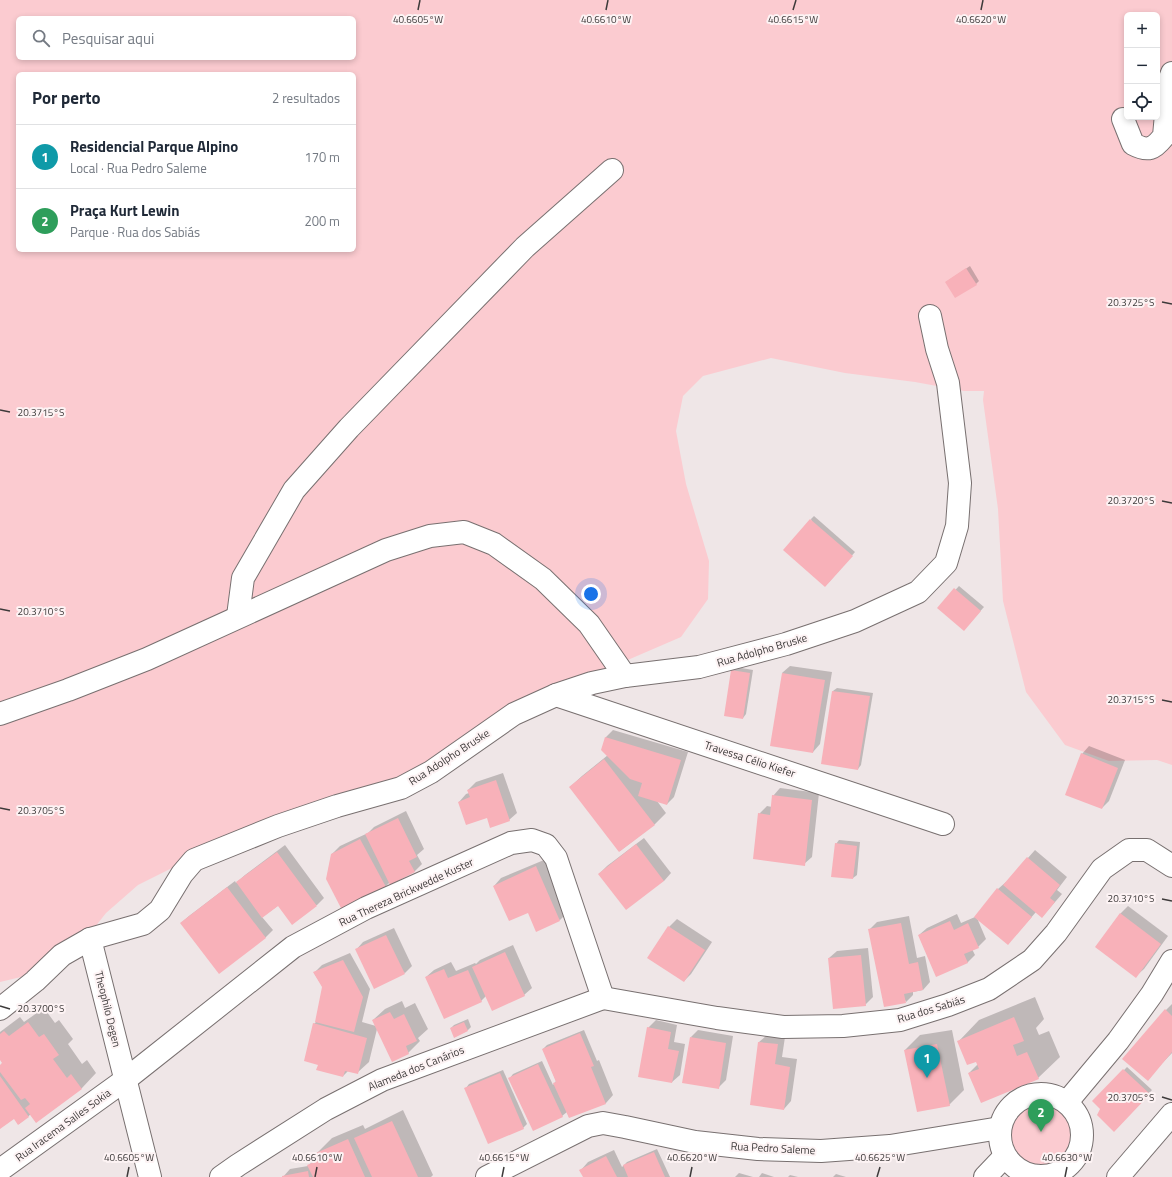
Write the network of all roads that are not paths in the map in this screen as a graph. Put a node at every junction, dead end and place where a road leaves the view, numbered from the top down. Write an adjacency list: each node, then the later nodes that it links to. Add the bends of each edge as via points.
1 (1172, 73): 2 (street, via 1164,136 1159,143 1148,149 1133,144)
2 (1123, 119)
3 (612, 170): 5 (street, via 525,247 349,428 294,490 243,578)
4 (930, 316): 6 (street, Rua Adolpho Bruske, via 948,383 960,483 957,526 946,563 918,592 855,622 786,644 699,667)
5 (238, 616): 6 (street, via 386,550 430,536 464,532 494,544 543,579 589,624); 8 (street, via 147,659)
6 (626, 676): 7 (street, Rua Adolpho Bruske, via 592,683)
7 (556, 695): 9 (street, Travessa Célio Kiefer); 11 (street, Rua Adolpho Bruske, via 514,714 431,772 401,788 278,826 194,860 182,874 160,910 143,924)
8 (0, 714)
9 (943, 824)
10 (1172, 866): 13 (street, Rua dos Sabiás, via 1147,850 1129,850 1102,869 1056,933 1032,960 989,989 900,1020 843,1026 783,1027)
11 (90, 939): 14 (street, Rua Adolpho Bruske, via 62,955); 15 (street, Theophilo Degen)
12 (1172, 961): 16 (street, via 1118,1041)
13 (603, 998): 15 (street, Rua Thereza Brickwedde Kuster, via 556,858 546,845 532,840 511,843 366,908 293,947); 23 (street, Alameda dos Canários, via 382,1080 326,1109)
14 (0, 1009)
15 (126, 1080): 20 (street, Rua Iracema Salles Sokia); 22 (street, Theophilo Degen)
16 (1067, 1102): 18 (street, via 1044,1093 1032,1094 1011,1106); 21 (street, via 1081,1123 1081,1149 1066,1169)
17 (1172, 1114): 26 (street)
18 (1000, 1128): 19 (street, via 1000,1142); 24 (street, Rua Pedro Saleme, via 890,1146 821,1151 758,1149 695,1142 603,1124 588,1126)
19 (1005, 1156): 21 (street, via 1014,1167 1026,1174); 25 (street)
20 (0, 1170)
21 (1055, 1176)
22 (150, 1177)
23 (221, 1177)
24 (487, 1177)
25 (985, 1177)
26 (1118, 1177)

